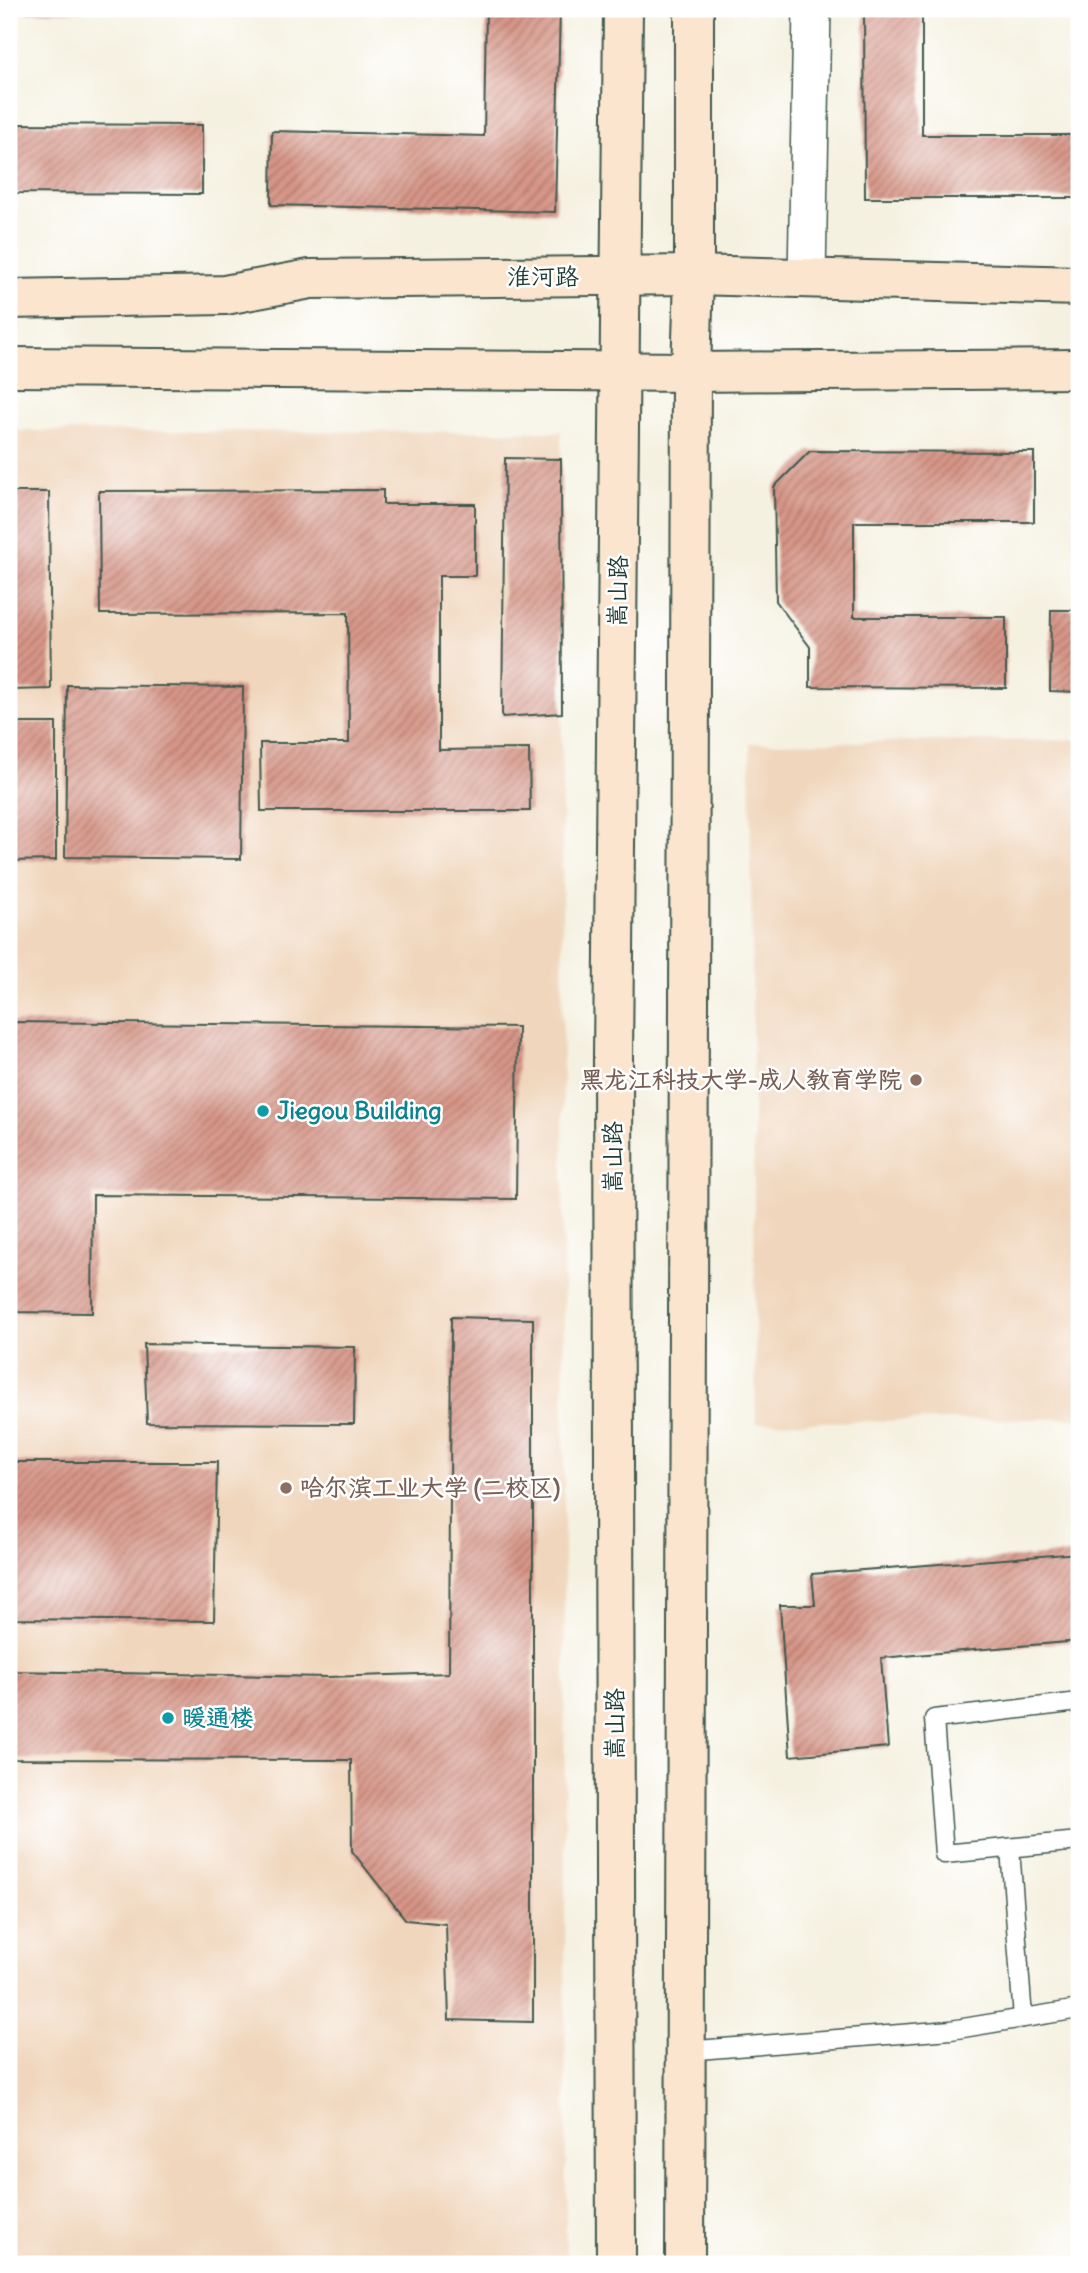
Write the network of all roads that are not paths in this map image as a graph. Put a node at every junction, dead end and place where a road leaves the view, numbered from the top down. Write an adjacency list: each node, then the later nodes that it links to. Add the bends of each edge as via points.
1 (623, 9): 5 (main road, 嵩山路)
2 (694, 9): 4 (main road)
3 (812, 9): 6 (street)
4 (694, 275): 5 (main road, 淮河路); 6 (main road, 淮河路); 12 (main road)
5 (621, 277): 8 (main road, 淮河路, via 310,279 225,295); 11 (main road, 嵩山路)
6 (807, 277): 7 (main road, 淮河路)
7 (1079, 286)
8 (9, 299)
9 (9, 367): 11 (main road)
10 (1079, 369): 12 (main road)
11 (621, 371): 12 (main road); 19 (main road, 嵩山路, via 613,1057)
12 (691, 372): 18 (main road)
13 (1079, 1702): 15 (lane, via 934,1719 944,1854)
14 (1079, 1841): 15 (lane)
15 (1010, 1849): 17 (lane)
16 (1079, 2009): 17 (lane)
17 (1023, 2018): 18 (lane, via 951,2030)
18 (685, 2051): 20 (main road)
19 (616, 2264)
20 (685, 2264)

